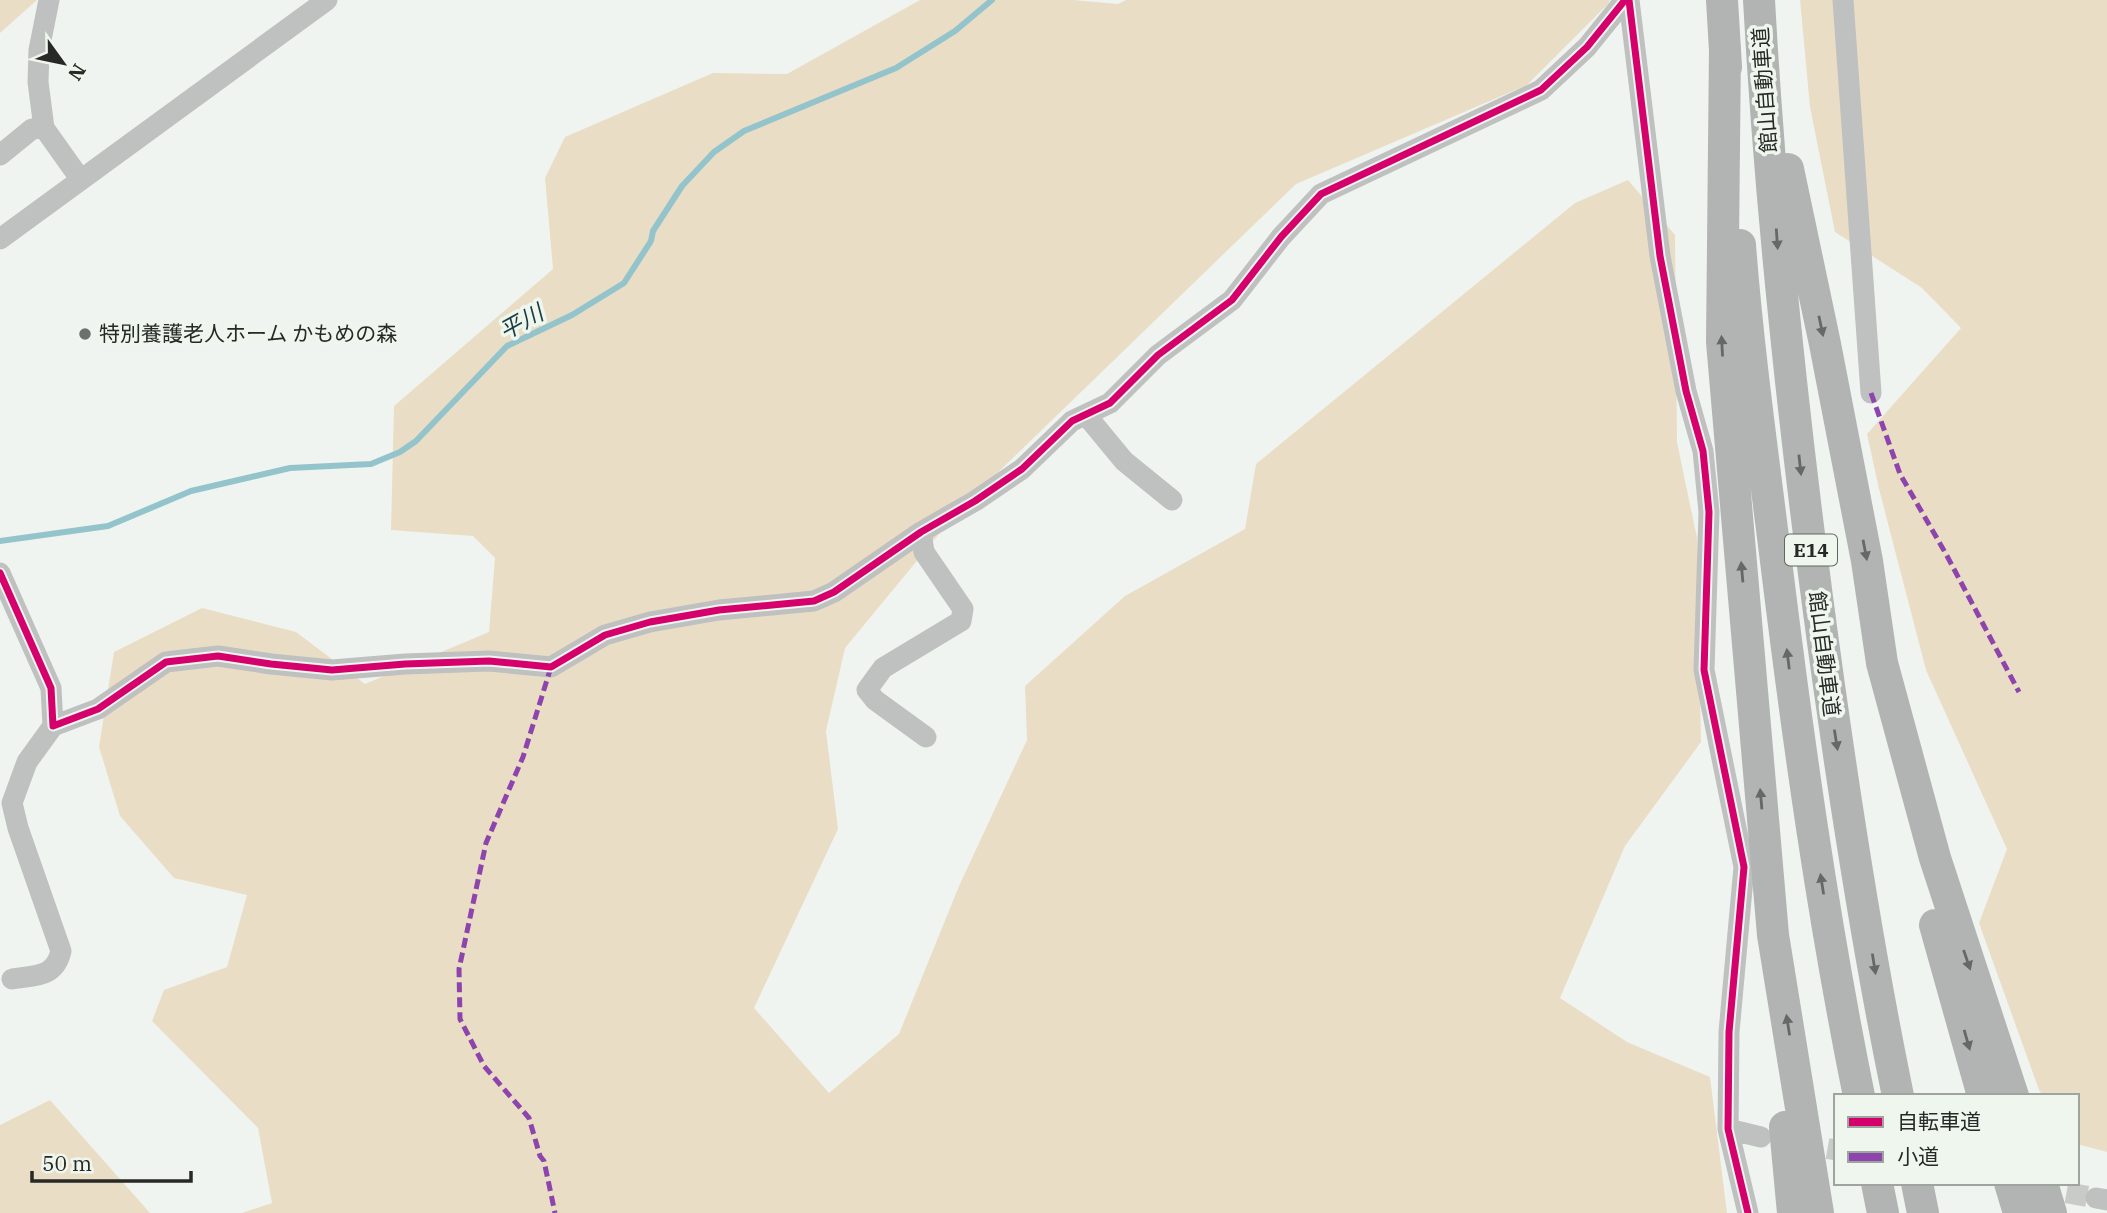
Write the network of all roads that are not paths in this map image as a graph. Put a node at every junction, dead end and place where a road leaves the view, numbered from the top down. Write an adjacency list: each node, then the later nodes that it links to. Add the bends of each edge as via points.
1 (49, 0): 9 (street, via 39,50)
2 (327, 0): 11 (street)
3 (1627, 0): 14 (street, via 1587,47 1541,90 1321,194 1232,300 1158,355 1110,403); 27 (street, via 1660,257 1686,391 1703,451 1709,512 1704,670 1744,867 1729,1032)
4 (1722, 0): 8 (highway, 館山自動車道 / E14)
5 (1759, 0): 7 (highway, 館山自動車道 / E14)
6 (1843, 0): 13 (street)
7 (1762, 44): 18 (highway, one-way to 18, via 1841,426); 24 (highway, 館山自動車道 / E14, one-way to 24, via 1778,257 1810,548 1836,738)
8 (1725, 48): 22 (highway, one-way to 8, via 1773,936 1722,342); 23 (highway, 館山自動車道 / E14, one-way to 8, via 1797,730 1741,262)
9 (44, 128): 10 (street, via 32,129); 11 (street)
10 (0, 155)
11 (81, 180): 12 (street)
12 (0, 239)
13 (1871, 393)
14 (1086, 415): 15 (street, via 1124,461); 16 (street, via 1072,421 1022,469)
15 (1172, 500)
16 (921, 532): 19 (street, via 814,601 650,622 605,635 551,667 489,661 332,670 218,656 166,662 98,709); 20 (street, via 924,552 963,609 961,621 883,668 867,690)
17 (0, 573): 19 (street, via 51,688)
18 (1882, 663): 25 (highway, one-way to 25, via 1895,755 1917,856); 26 (highway, one-way to 26, via 1935,858)
19 (53, 726): 21 (street, via 27,762 12,803 61,951 58,964 47,973)
20 (926, 737)
21 (12, 979)
22 (1794, 1065): 34 (highway, via 1782,1096); 35 (highway)
23 (1859, 1094)
24 (1898, 1094)
25 (1982, 1094)
26 (2011, 1094)
27 (1728, 1129): 28 (street); 33 (street)
28 (1761, 1137)
29 (1877, 1185): 36 (highway)
30 (1917, 1185): 37 (highway)
31 (2011, 1185): 38 (highway)
32 (2043, 1185): 39 (highway)
33 (1748, 1213)
34 (1793, 1213)
35 (1818, 1213)
36 (1883, 1213)
37 (1923, 1213)
38 (2019, 1213)
39 (2051, 1213)

